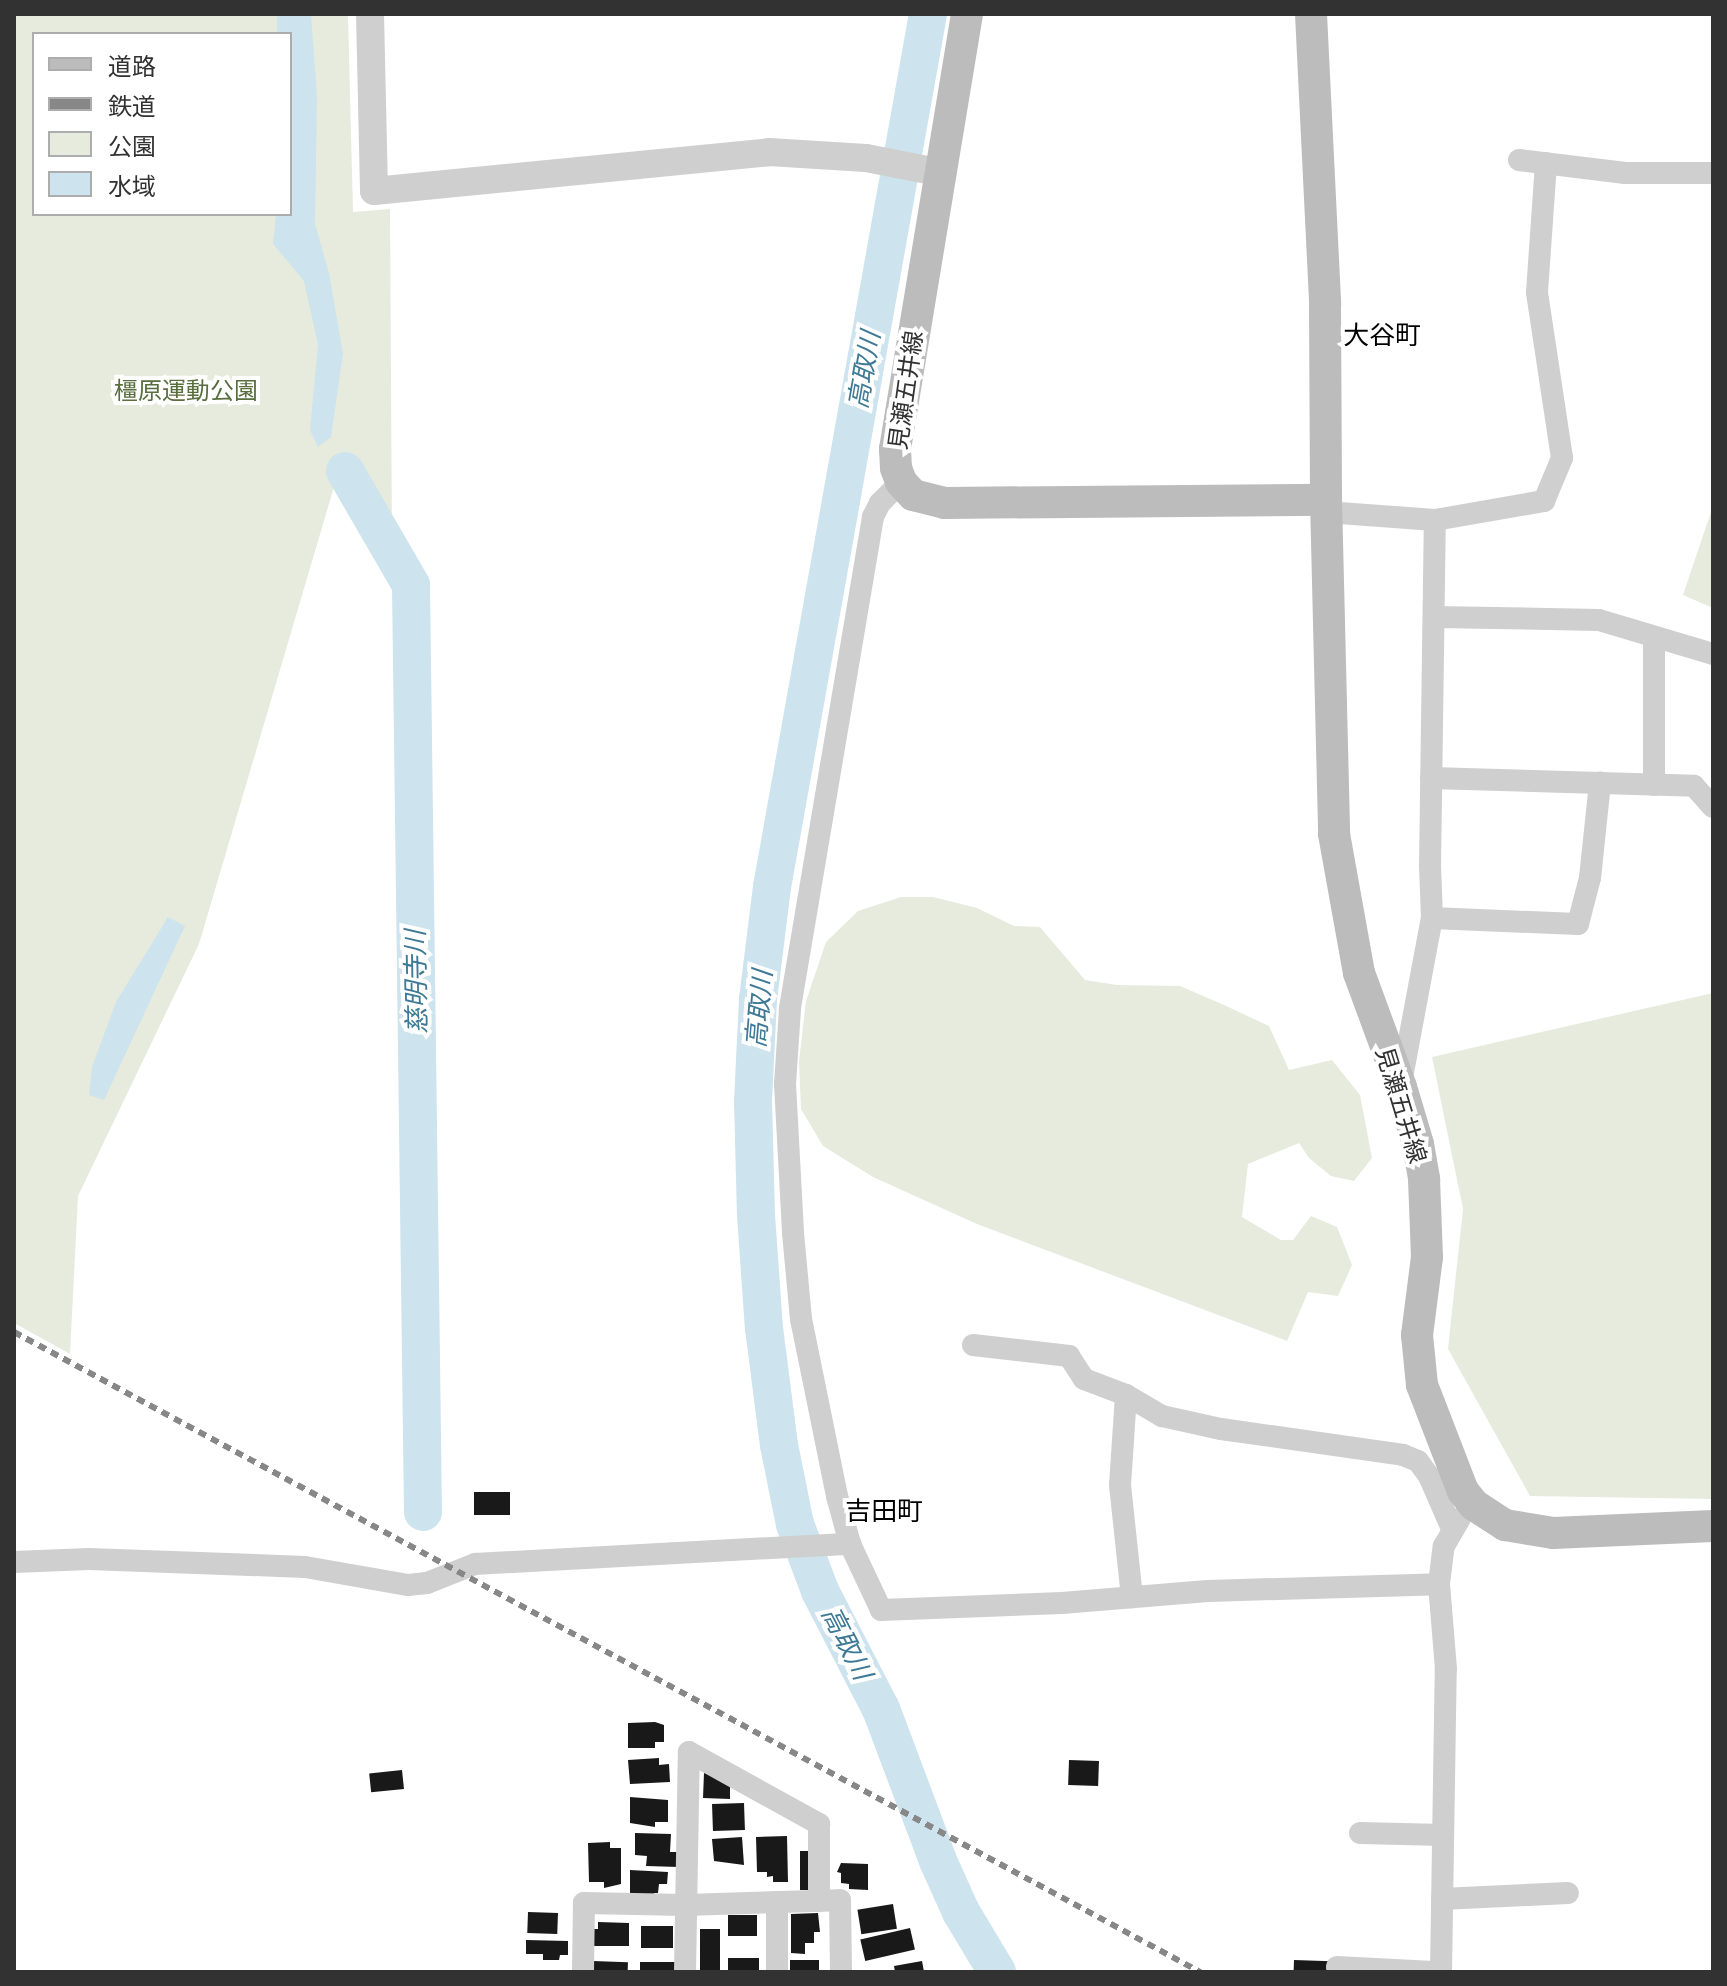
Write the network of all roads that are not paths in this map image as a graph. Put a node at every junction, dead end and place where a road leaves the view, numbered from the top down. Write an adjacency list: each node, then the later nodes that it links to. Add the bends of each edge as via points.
1 (370, 14): 6 (street, via 374,191 741,154 808,153)
2 (967, 14): 6 (main road, 見瀬五井線)
3 (1311, 14): 9 (main road, 見瀬五井線, via 1325,305)
4 (1519, 160): 5 (street)
5 (1546, 163): 7 (street, via 1625,173); 10 (street, via 1537,292 1562,458 1544,501)
6 (932, 170): 8 (main road, 見瀬五井線, via 895,449)
7 (1713, 173)
8 (901, 482): 9 (main road, 見瀬五井線, via 913,495 945,503); 25 (street, via 873,517 786,1048 801,1319)
9 (1326, 506): 10 (street); 19 (main road, 見瀬五井線, via 1331,800 1337,861 1366,1001)
10 (1435, 520): 11 (street)
11 (1434, 617): 12 (street, via 1599,620); 14 (street)
12 (1654, 637): 13 (street); 16 (street)
13 (1713, 654)
14 (1431, 778): 15 (street); 18 (street)
15 (1600, 783): 16 (street); 18 (street, via 1590,878 1578,924)
16 (1654, 785): 17 (street, via 1694,786)
17 (1713, 807)
18 (1432, 918): 19 (street)
19 (1401, 1087): 22 (main road, 見瀬五井線, via 1418,1144 1427,1218 1417,1358 1422,1385 1463,1491)
20 (973, 1345): 21 (street, via 1069,1356 1084,1379)
21 (1126, 1395): 24 (street, via 1162,1416 1418,1461); 28 (street, via 1120,1485)
22 (1474, 1505): 23 (main road, 見瀬五井線, via 1505,1525 1529,1532); 24 (street)
23 (1713, 1526)
24 (1452, 1529): 27 (street)
25 (844, 1544): 26 (street, via 475,1564 408,1585 305,1567 104,1559); 28 (street, via 881,1610)
26 (14, 1562)
27 (1439, 1584): 28 (street); 30 (street, via 1446,1669)
28 (1132, 1597)
29 (1360, 1833): 30 (street)
30 (1443, 1835): 32 (street)
31 (1568, 1893): 32 (street)
32 (1442, 1899): 42 (street)
33 (819, 1901): 34 (street); 35 (street, via 819,1824 689,1752); 40 (street, via 840,1900)
34 (777, 1902): 35 (street); 39 (street)
35 (685, 1905): 37 (street, via 584,1903); 38 (street)
36 (1337, 1967): 41 (street)
37 (583, 1972)
38 (685, 1972)
39 (777, 1972)
40 (841, 1972)
41 (1433, 1972)
42 (1441, 1972)

